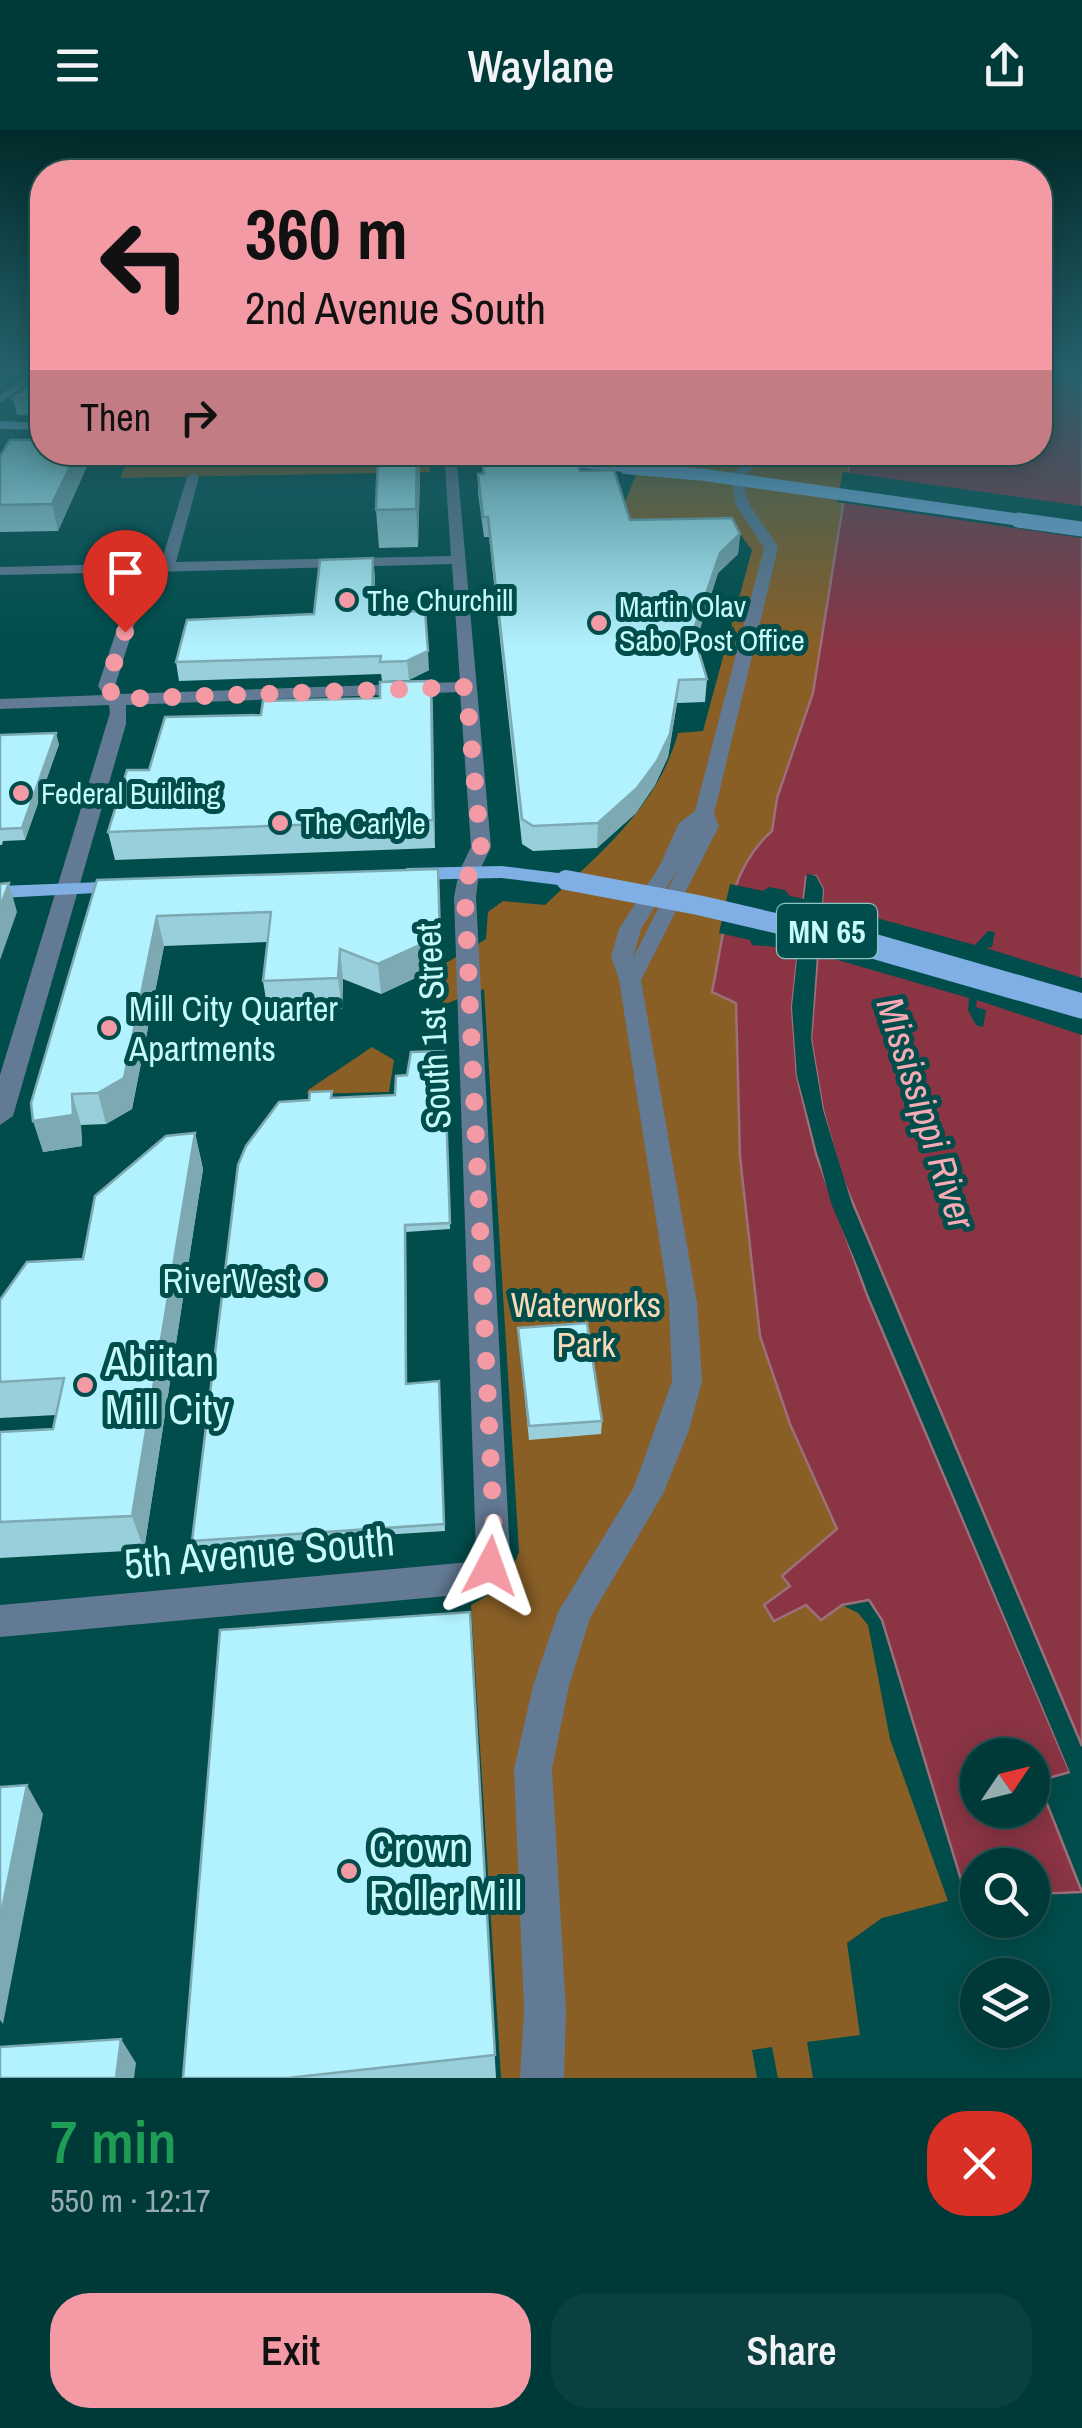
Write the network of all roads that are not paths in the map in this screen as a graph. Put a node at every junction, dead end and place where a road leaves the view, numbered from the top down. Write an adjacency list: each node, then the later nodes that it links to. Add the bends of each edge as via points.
1 (450, 465): 8 (street, South 1st Street)
2 (645, 465): 7 (main road, bridge)
3 (710, 465): 6 (main road)
4 (750, 465): 24 (street, via 737,475 735,488 771,548 704,814 709,826 630,979 682,1303 687,1381 646,1494 574,1612 533,1769)
5 (193, 477): 9 (street)
6 (1082, 515)
7 (1082, 529)
8 (457, 560): 9 (street); 12 (street, South 1st Street)
9 (168, 567): 10 (street)
10 (145, 568): 11 (street); 13 (street, via 106,686)
11 (0, 572)
12 (466, 687): 13 (street); 15 (street, South 1st Street, via 481,848)
13 (117, 699): 14 (street); 18 (street, via 117,724)
14 (0, 704)
15 (469, 872): 16 (main road, MN 65); 20 (main road, MN 65, bridge, via 566,880 731,909 871,942); 22 (street, South 1st Street, via 466,954)
16 (383, 876)
17 (157, 886): 18 (main road)
18 (68, 890): 19 (main road); 21 (street)
19 (0, 892)
20 (1082, 1006)
21 (0, 1116)
22 (494, 1534): 23 (street, 5th Avenue South, via 493,1556 480,1577)
23 (0, 1621)
24 (542, 2078)

